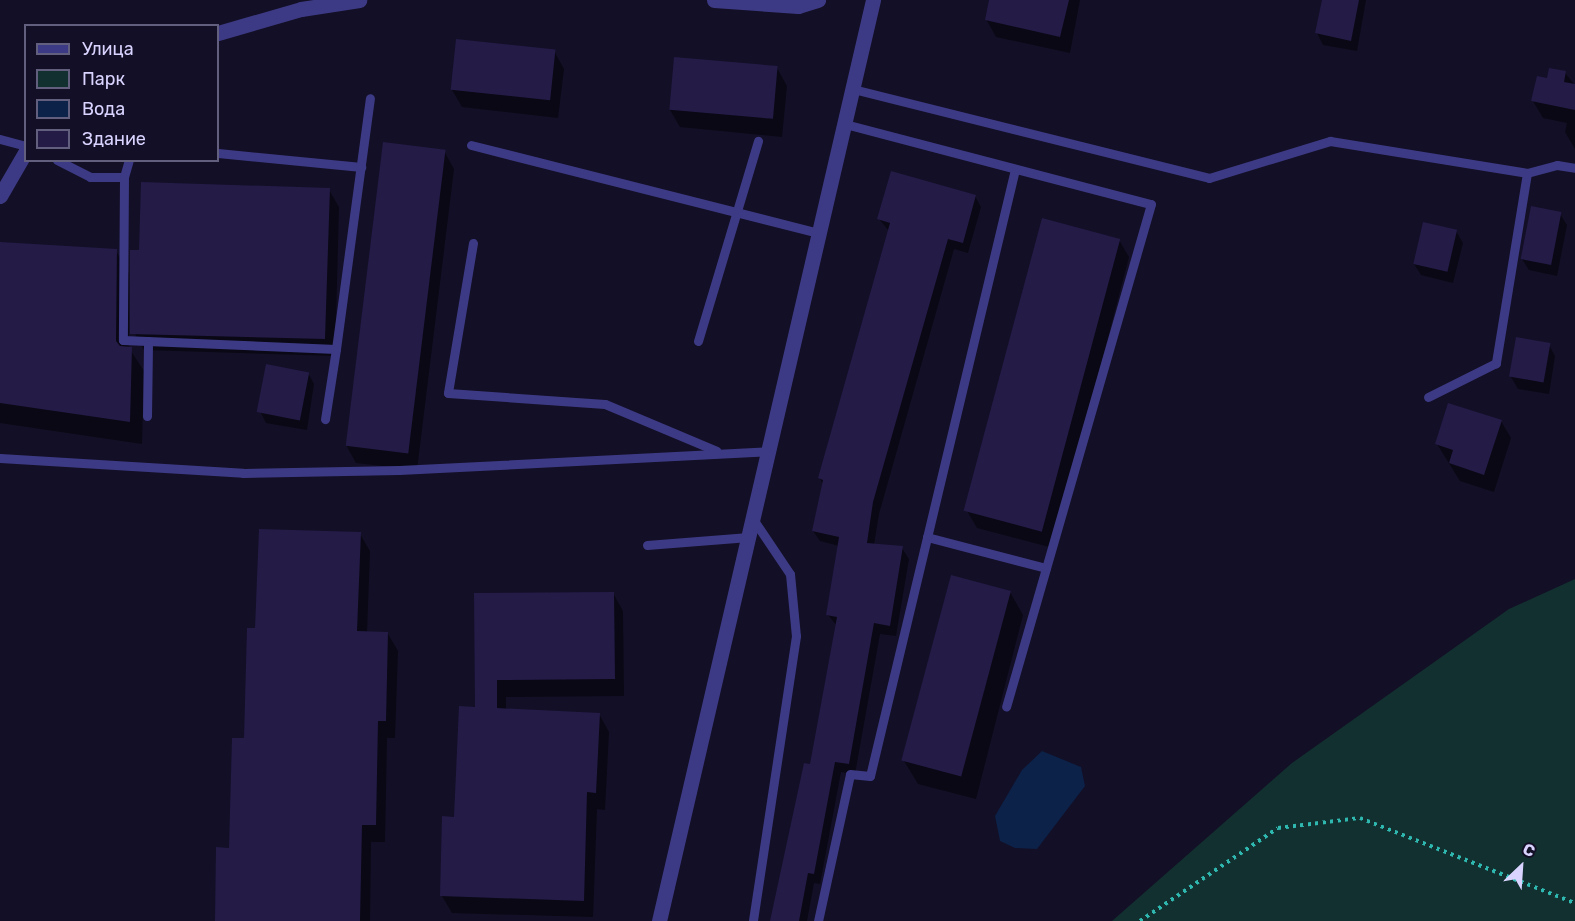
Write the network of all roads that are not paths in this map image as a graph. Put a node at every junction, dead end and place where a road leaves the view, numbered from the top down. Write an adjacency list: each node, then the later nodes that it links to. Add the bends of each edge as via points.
1 (358, 0): 5 (street)
2 (714, 0): 3 (street, via 798,6)
3 (818, 0)
4 (873, 0): 7 (street)
5 (299, 5): 6 (street)
6 (219, 33)
7 (853, 89): 9 (street); 21 (lane, via 1209,178 1330,141)
8 (370, 98): 18 (lane)
9 (845, 124): 19 (lane); 25 (street)
10 (0, 139): 12 (lane)
11 (758, 141): 24 (lane)
12 (24, 145)
13 (471, 145): 24 (lane)
14 (219, 153): 18 (lane)
15 (24, 154): 23 (street)
16 (61, 162): 22 (lane, via 90,177)
17 (128, 162): 22 (lane)
18 (361, 167): 29 (lane)
19 (1015, 168): 38 (lane); 40 (lane, via 1151,204)
20 (1575, 168): 21 (lane, via 1557,165)
21 (1527, 173): 30 (lane, via 1496,363)
22 (124, 177): 27 (lane, via 123,340)
23 (0, 196)
24 (740, 213): 25 (lane); 28 (lane)
25 (819, 233): 33 (street)
26 (473, 243): 34 (lane, via 448,393 605,404)
27 (148, 341): 29 (lane); 31 (lane)
28 (698, 341)
29 (336, 349): 32 (lane)
30 (1428, 397)
31 (147, 416)
32 (325, 418)
33 (769, 451): 34 (lane); 36 (street)
34 (722, 453): 35 (lane, via 399,470 243,473)
35 (0, 458)
36 (753, 519): 37 (street); 43 (lane, via 790,574 796,636)
37 (749, 537): 39 (lane); 42 (street)
38 (927, 537): 40 (lane); 44 (lane, via 870,776 850,774)
39 (647, 544)
40 (1046, 568): 41 (lane)
41 (1006, 707)
42 (659, 921)
43 (753, 921)
44 (818, 921)

